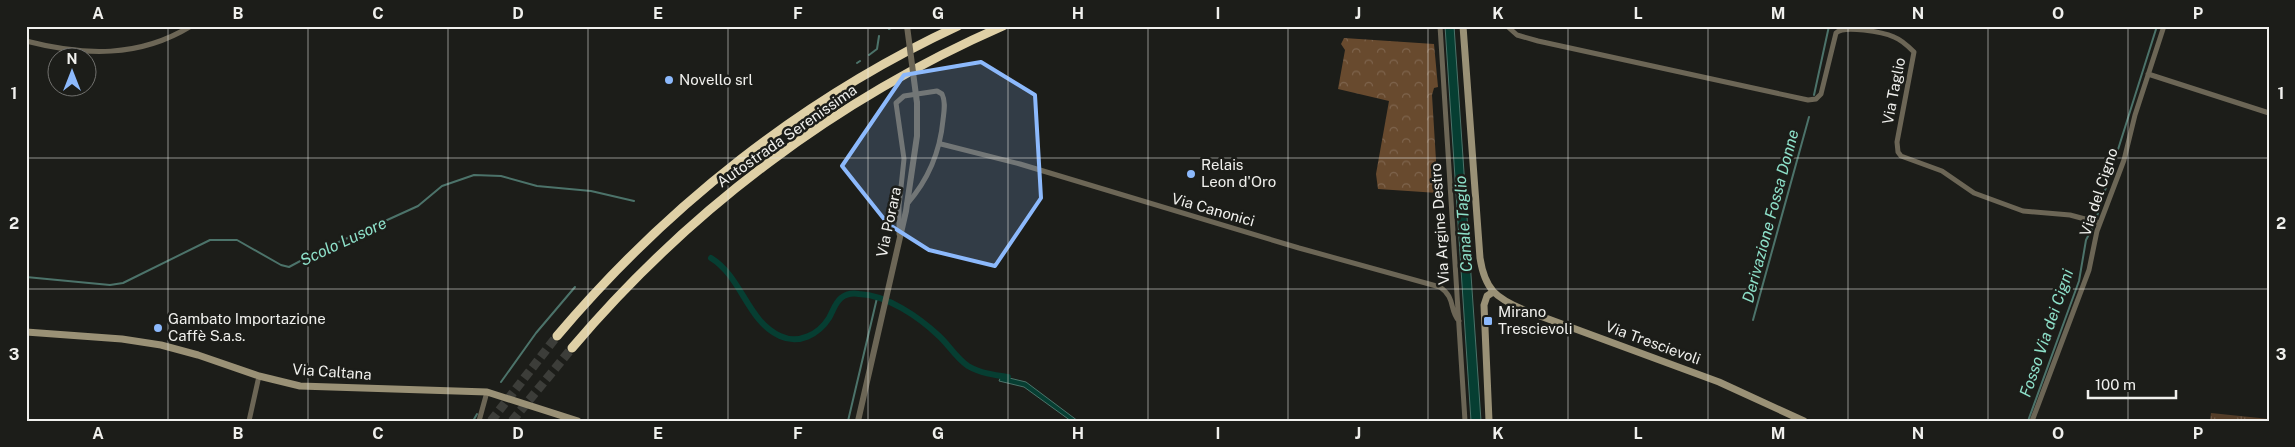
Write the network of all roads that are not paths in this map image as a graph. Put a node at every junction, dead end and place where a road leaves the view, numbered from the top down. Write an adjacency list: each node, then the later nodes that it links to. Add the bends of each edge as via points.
1 (191, 26): 9 (street, via 156,44 114,51 74,50)
2 (907, 26): 13 (street, Via Porara, bridge, via 917,103 917,141)
3 (958, 26): 19 (highway, Autostrada Serenissima, via 833,94 745,155 641,245)
4 (1003, 26): 20 (highway, Autostrada Serenissima, via 871,94 758,170 662,252)
5 (1440, 26): 17 (street, Via Argine Destro)
6 (1464, 26): 16 (main road, via 1480,258 1484,278)
7 (1506, 26): 14 (street, Via Taglio, via 1517,35 1538,42 1808,100 1821,94 1839,30 1894,37 1914,52 1897,142 1901,156 1942,171 1974,194 2023,211 2070,215)
8 (2164, 26): 10 (street, Via del Cigno)
9 (26, 41)
10 (2148, 74): 11 (street); 14 (street, Via del Cigno, via 2124,160)
11 (2269, 113)
12 (941, 144): 13 (street, via 923,184); 15 (street, via 942,94 933,91 898,100 904,159); 17 (street, Via Canonici, via 1020,164 1440,287 1450,296)
13 (907, 204): 15 (street, Via Porara)
14 (2100, 223): 30 (street, Via del Cigno, via 2089,270)
15 (898, 245): 26 (street, Via Porara)
16 (1492, 292): 28 (main road, via 1485,298 1484,306); 29 (main road, Via Trescievoli, via 1524,310 1719,382)
17 (1459, 321): 27 (street, Via Argine Destro)
18 (26, 332): 21 (main road, Via Caltana, via 150,343)
19 (557, 336)
20 (572, 348)
21 (259, 376): 22 (main road, Via Caltana, via 309,386); 23 (street)
22 (487, 392): 24 (street); 25 (main road, Via Caltana)
23 (249, 421)
24 (479, 421)
25 (578, 421)
26 (858, 421)
27 (1465, 421)
28 (1489, 421)
29 (1804, 421)
30 (2032, 421)

